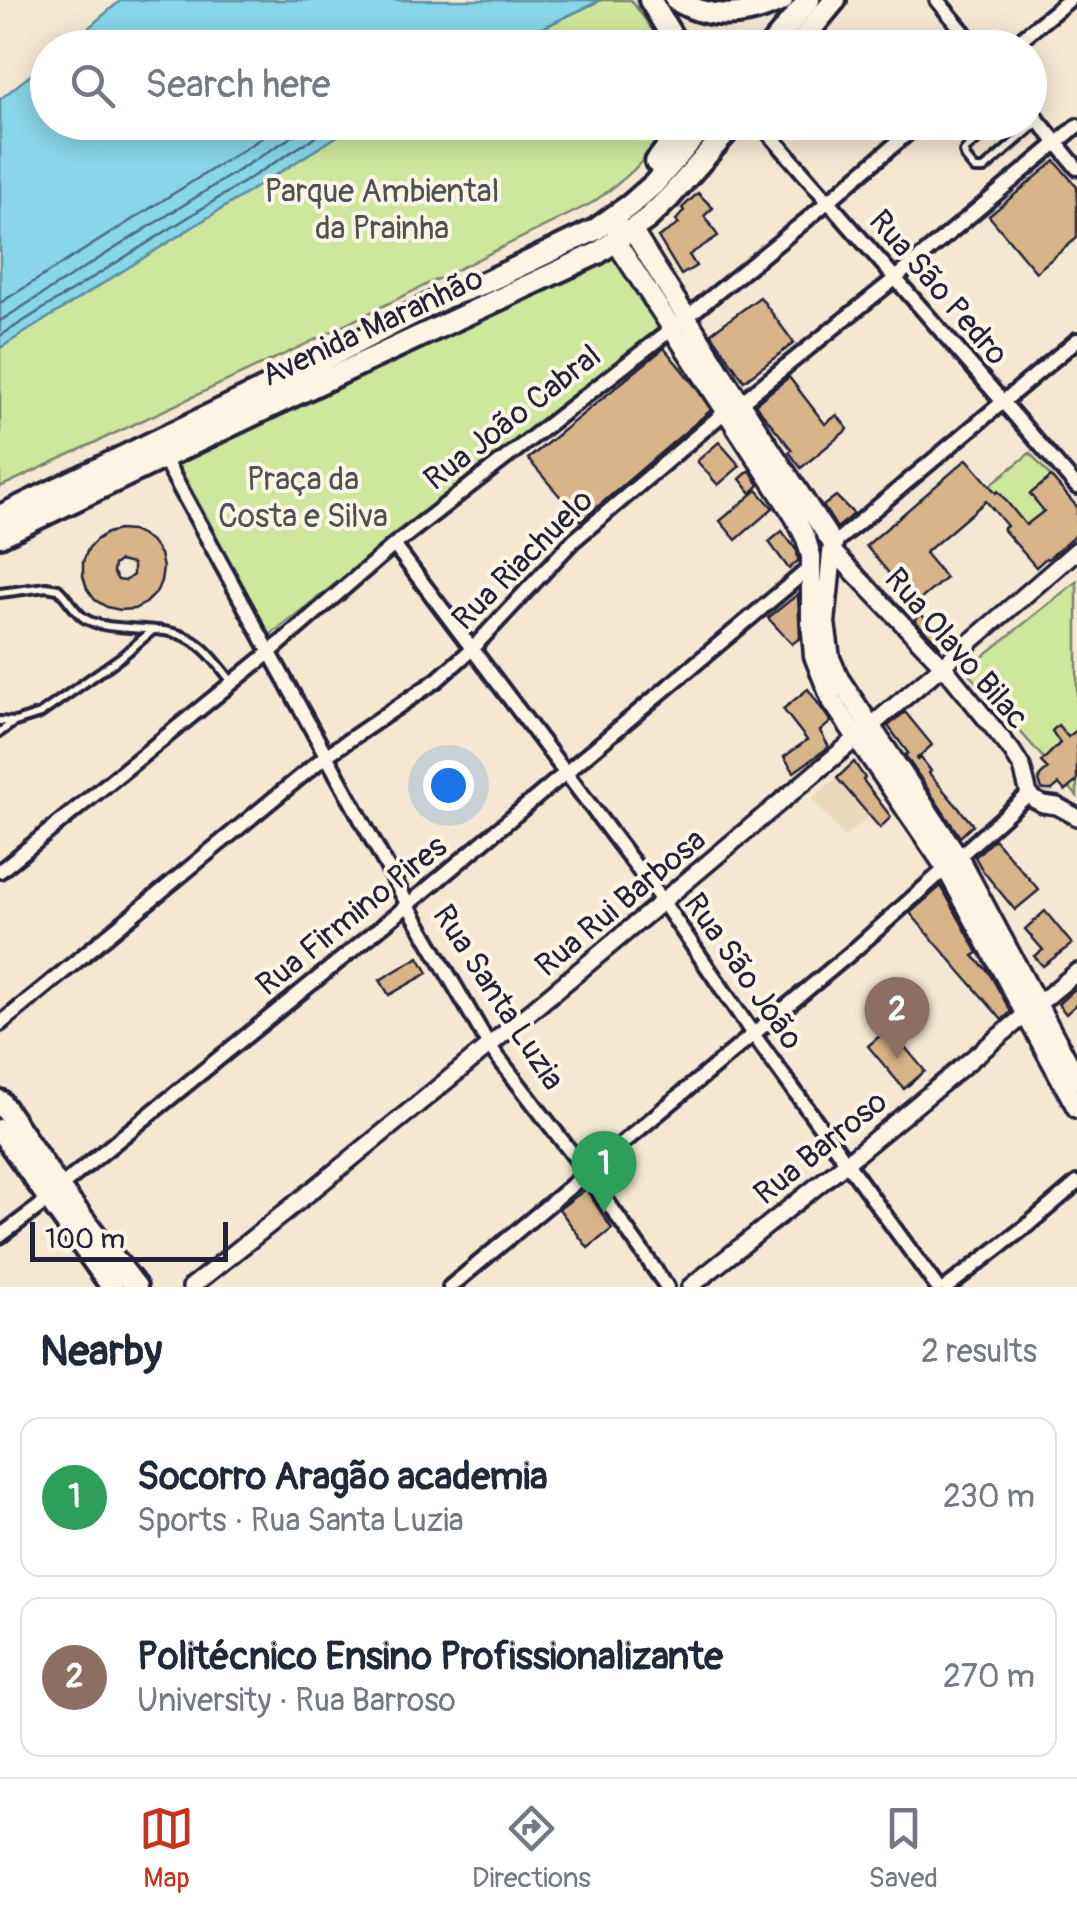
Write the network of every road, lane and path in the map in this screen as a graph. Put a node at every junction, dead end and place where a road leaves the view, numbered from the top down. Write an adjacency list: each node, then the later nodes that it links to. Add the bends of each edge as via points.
1 (650, 0): 8 (main road)
2 (676, 0): 3 (main road, via 730,16)
3 (782, 0)
4 (809, 0): 9 (main road)
5 (835, 0): 10 (main road)
6 (937, 0): 11 (street)
7 (1069, 0): 12 (street)
8 (669, 30)
9 (784, 30)
10 (810, 30)
11 (962, 30)
12 (1032, 30)
13 (1077, 126): 22 (street, Rua Riachuelo)
14 (1047, 131): 22 (street)
15 (672, 140): 25 (main road)
16 (692, 140): 26 (main road, Avenida Maranhão)
17 (720, 140): 26 (main road, Avenida Maranhão, via 669,198)
18 (776, 140): 24 (street, Rua São Pedro)
19 (900, 140): 24 (street, Rua João Cabral)
20 (976, 140): 21 (lane, via 964,152 975,170)
21 (1017, 140)
22 (1057, 143): 23 (street); 27 (street, Rua Riachuelo)
23 (1077, 168)
24 (829, 201): 27 (street, Rua São Pedro); 28 (street, Rua João Cabral)
25 (584, 228): 26 (main road, Avenida Maranhão); 34 (main road, Avenida Maranhão, via 477,273 446,297 280,382)
26 (622, 228): 28 (main road); 32 (main road, Avenida Maranhão, via 598,253)
27 (896, 278): 30 (street, Rua São Pedro); 31 (street, Rua Riachuelo)
28 (679, 322): 31 (main road); 36 (street, Rua João Cabral)
29 (1077, 340): 30 (street)
30 (1003, 403): 33 (street, Rua São Pedro); 37 (street)
31 (733, 407): 37 (main road); 39 (main road, via 806,539); 42 (street, Rua Riachuelo, via 572,542)
32 (164, 459): 35 (main road, Avenida Maranhão); 43 (street, Rua Santa Luzia)
33 (1077, 487)
34 (0, 516)
35 (0, 536)
36 (394, 545): 42 (street, Rua São João); 43 (street, Rua João Cabral)
37 (833, 547): 44 (street, Rua Olavo Bilac); 49 (main road, via 825,623 830,658)
38 (1077, 550): 44 (street, Rua Rui Barbosa)
39 (812, 566): 49 (main road, via 814,656 832,701); 51 (street, Rua Firmino Pires)
40 (0, 593): 41 (lane, via 58,589 83,618)
41 (154, 629): 45 (lane, via 185,634); 47 (lane, via 40,714)
42 (471, 650): 50 (street, Rua Riachuelo); 51 (street, Rua São João)
43 (268, 653): 45 (street, Rua João Cabral); 50 (street, Rua Santa Luzia)
44 (944, 667): 49 (street, Rua Rui Barbosa); 52 (street, Rua Olavo Bilac, via 1022,766)
45 (232, 683): 55 (street, Rua João Cabral)
46 (0, 721): 47 (lane)
47 (14, 722): 48 (lane)
48 (0, 732)
49 (864, 732): 54 (main road); 56 (street, Rua Rui Barbosa)
50 (328, 755): 57 (street, Rua Santa Luzia); 60 (street, Rua Riachuelo)
51 (566, 772): 56 (street, Rua São João); 57 (street, Rua Firmino Pires)
52 (1029, 794): 53 (street); 54 (street)
53 (1077, 817)
54 (952, 863): 59 (main road); 61 (street)
55 (0, 871)
56 (662, 902): 61 (street, Rua São João); 62 (street, Rua Rui Barbosa)
57 (408, 905): 62 (street, Rua Santa Luzia); 70 (street, Rua Firmino Pires)
58 (1077, 972): 59 (street, Rua Barroso)
59 (1032, 1009): 63 (main road); 65 (main road); 67 (street, Rua Barroso)
60 (0, 1024)
61 (753, 1034): 67 (street, Rua São João); 68 (street)
62 (490, 1047): 68 (street, Rua Santa Luzia); 74 (street, Rua Rui Barbosa)
63 (1077, 1080)
64 (0, 1101): 70 (main road)
65 (1077, 1108)
66 (0, 1130): 70 (main road)
67 (846, 1162): 77 (street, Rua Barroso); 78 (street, Rua São João)
68 (586, 1174): 75 (street); 76 (street, Rua Santa Luzia)
69 (1077, 1183): 79 (street)
70 (54, 1194): 71 (street, Rua Firmino Pires); 72 (main road); 73 (main road)
71 (0, 1236)
72 (112, 1287)
73 (136, 1287)
74 (191, 1287)
75 (450, 1287)
76 (668, 1287)
77 (690, 1287)
78 (937, 1287)
79 (947, 1287)

